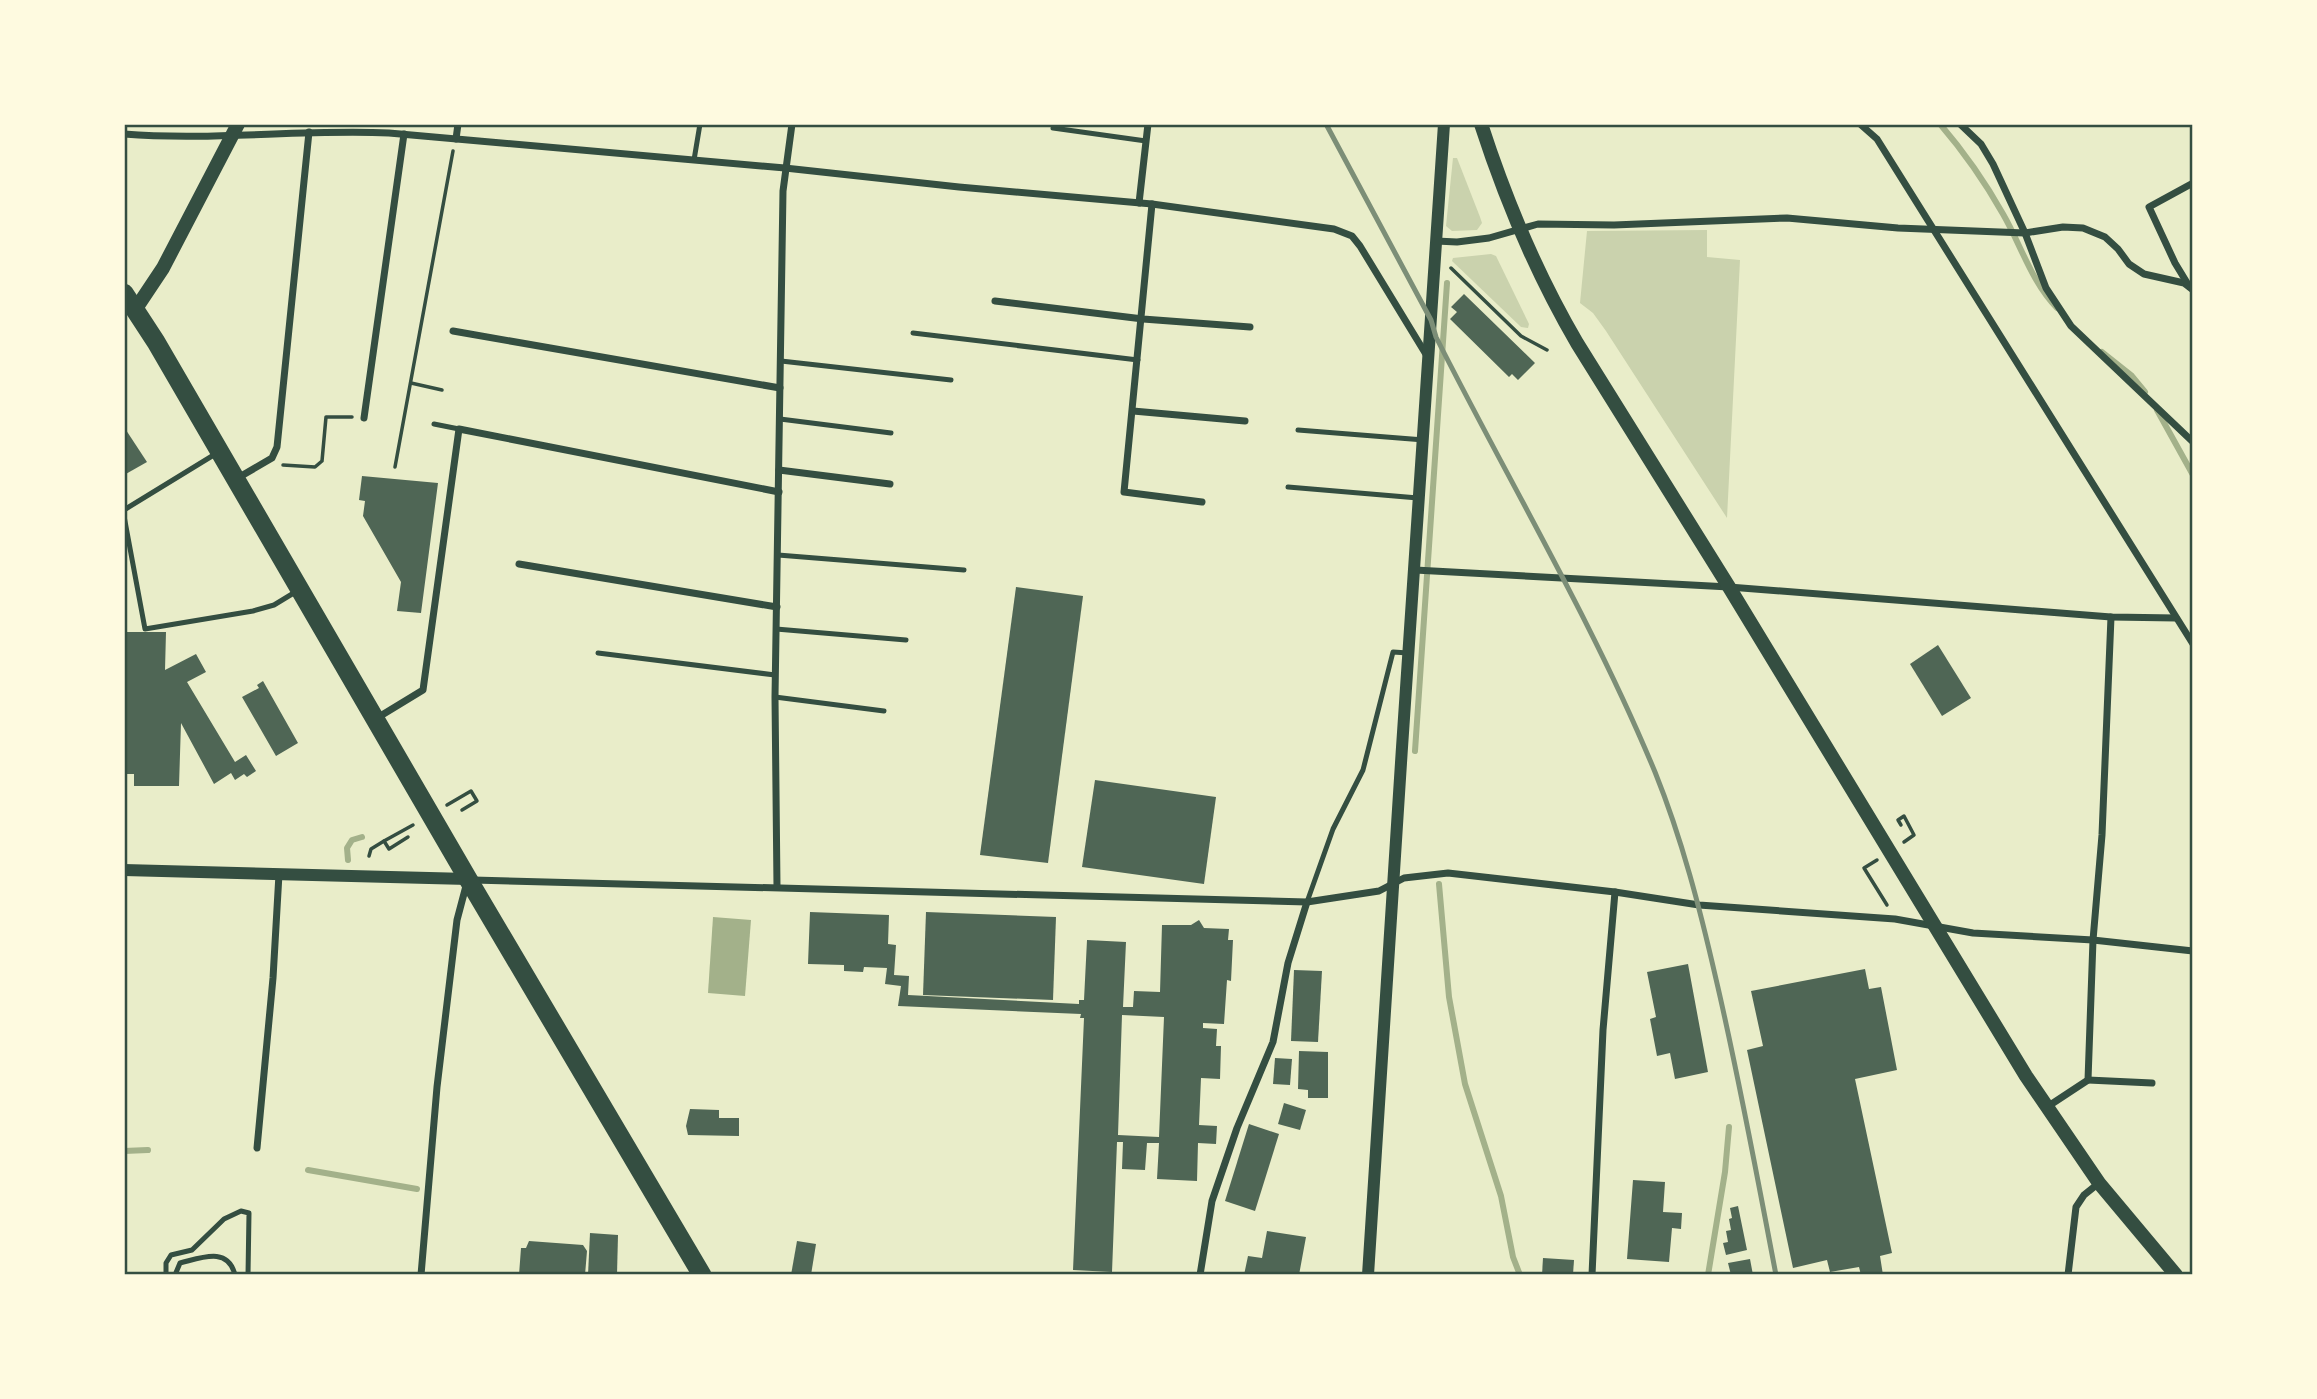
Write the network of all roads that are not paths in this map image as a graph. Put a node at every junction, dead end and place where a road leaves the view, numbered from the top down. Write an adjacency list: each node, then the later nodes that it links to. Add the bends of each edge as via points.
1 (458, 124): 14 (street)
2 (700, 124): 16 (lane)
3 (792, 124): 17 (street)
4 (1148, 124): 15 (street)
5 (1444, 124): 24 (street)
6 (1481, 124): 22 (main road)
7 (1860, 124): 21 (street, via 1877,139)
8 (1960, 124): 23 (street, via 1981,144)
9 (1053, 128): 15 (lane)
10 (235, 129): 11 (street); 12 (street); 28 (main road, via 158,278)
11 (309, 132): 13 (street); 50 (street, via 278,447 272,458)
12 (124, 134)
13 (404, 134): 14 (street); 39 (street)
14 (456, 139): 16 (street)
15 (1146, 141): 19 (street)
16 (694, 160): 17 (street)
17 (785, 168): 19 (street); 35 (street)
18 (2193, 183): 25 (street, via 2148,207)
19 (1139, 203): 20 (street)
20 (1152, 204): 29 (street); 34 (street, via 1334,229 1352,236)
21 (1935, 229): 22 (street, via 1787,218 1538,224); 23 (street); 66 (street)
22 (1518, 230): 24 (street); 62 (main road, via 1577,343)
23 (2025, 233): 25 (street, via 2083,228 2105,237 2144,274); 47 (street, via 2046,288 2071,326)
24 (1436, 241): 34 (street)
25 (2192, 288)
26 (124, 293): 28 (highway)
27 (995, 301): 29 (street)
28 (135, 310): 48 (highway)
29 (1143, 319): 30 (street); 33 (street)
30 (1250, 327)
31 (453, 331): 37 (street)
32 (914, 333): 33 (lane)
33 (1138, 360): 38 (street)
34 (1429, 360): 46 (street)
35 (781, 361): 36 (lane); 37 (street)
36 (951, 380)
37 (780, 388): 40 (street)
38 (1133, 411): 41 (street); 55 (street, via 1124,492)
39 (364, 418)
40 (780, 419): 45 (lane); 49 (street)
41 (1245, 421)
42 (434, 424): 43 (lane)
43 (459, 429): 53 (street); 75 (street, via 423,690)
44 (1298, 430): 46 (lane)
45 (891, 433)
46 (1423, 440): 54 (street)
47 (2193, 442)
48 (219, 451): 50 (highway); 56 (lane)
49 (779, 470): 51 (street); 53 (street)
50 (236, 479): 63 (highway)
51 (890, 484)
52 (1288, 487): 54 (lane)
53 (779, 492): 58 (street)
54 (1420, 498): 61 (street)
55 (1202, 502)
56 (124, 510)
57 (124, 516): 63 (lane, via 145,629 253,611 274,605)
58 (778, 555): 60 (lane); 64 (street)
59 (519, 564): 64 (street)
60 (964, 570)
61 (1415, 570): 62 (street); 71 (street)
62 (1729, 587): 65 (street); 83 (main road)
63 (299, 589): 75 (highway)
64 (777, 607): 67 (street)
65 (2111, 617): 66 (street); 84 (street)
66 (2176, 618): 69 (street)
67 (776, 629): 68 (lane); 72 (street)
68 (906, 640)
69 (2193, 644)
70 (598, 653): 72 (lane)
71 (1409, 653): 79 (street); 82 (lane, via 1393,652 1363,770 1333,829)
72 (775, 675): 73 (street)
73 (775, 697): 74 (lane); 80 (street)
74 (884, 711)
75 (374, 719): 78 (highway)
76 (124, 870): 77 (street)
77 (279, 873): 78 (street); 89 (street)
78 (468, 880): 80 (street); 95 (street, via 457,920); 96 (highway)
79 (1391, 885): 81 (street, via 1404,878 1448,873); 82 (street, via 1379,891); 98 (street)
80 (777, 887): 82 (street)
81 (1615, 892): 83 (street, via 1699,905 1895,919); 99 (street, via 1603,1030)
82 (1307, 902): 97 (street, via 1288,963 1273,1042 1212,1201)
83 (1934, 926): 84 (street, via 1973,933); 88 (main road)
84 (2093, 940): 85 (street); 86 (street)
85 (2193, 951)
86 (2088, 1080): 87 (street); 88 (street)
87 (2152, 1083)
88 (2047, 1107): 90 (main road)
89 (257, 1148)
90 (2099, 1183): 100 (street, via 2076,1207); 101 (main road)
91 (166, 1275): 94 (lane, via 171,1255 192,1250 223,1219 241,1210 249,1213)
92 (175, 1275): 93 (lane, via 180,1263 216,1255 227,1258)
93 (236, 1275)
94 (248, 1275)
95 (421, 1275)
96 (702, 1275)
97 (1200, 1275)
98 (1368, 1275)
99 (1592, 1275)
100 (2068, 1275)
101 (2176, 1275)

